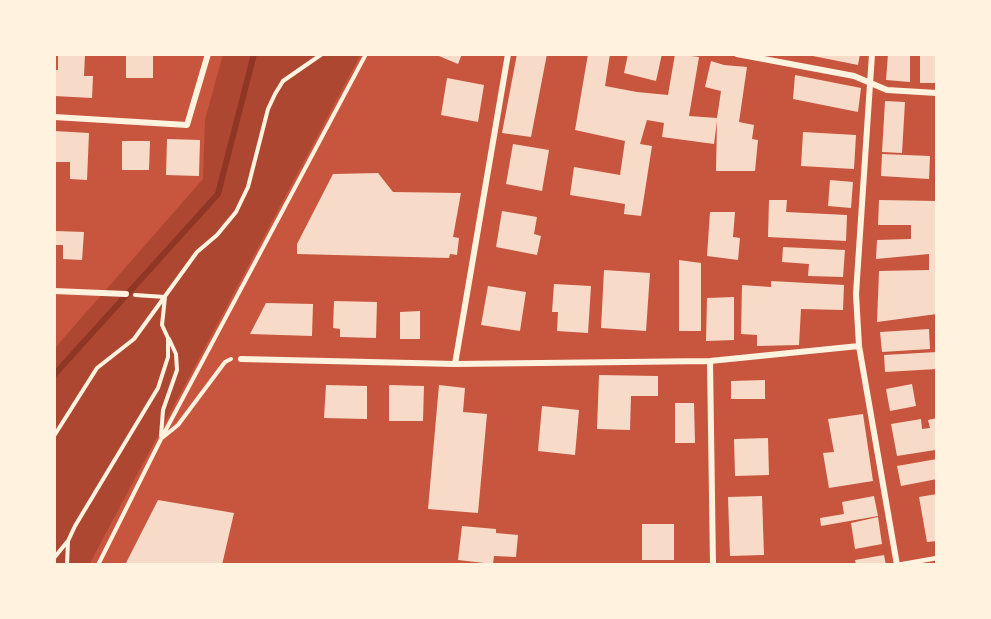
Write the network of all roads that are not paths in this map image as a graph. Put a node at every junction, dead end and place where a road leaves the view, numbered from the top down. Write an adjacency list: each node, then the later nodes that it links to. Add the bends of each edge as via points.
1 (208, 54): 7 (street, via 187,125)
2 (508, 54): 13 (street)
3 (737, 54): 5 (street, via 854,76)
4 (872, 54): 5 (street)
5 (870, 83): 6 (street, via 887,90); 10 (street, via 856,294)
6 (937, 93)
7 (54, 117)
8 (54, 291): 9 (street)
9 (126, 294)
10 (859, 346): 12 (street); 16 (street)
11 (241, 359): 13 (street)
12 (710, 361): 13 (street); 15 (street)
13 (455, 364)
14 (937, 558): 16 (lane)
15 (713, 565)
16 (897, 565)

